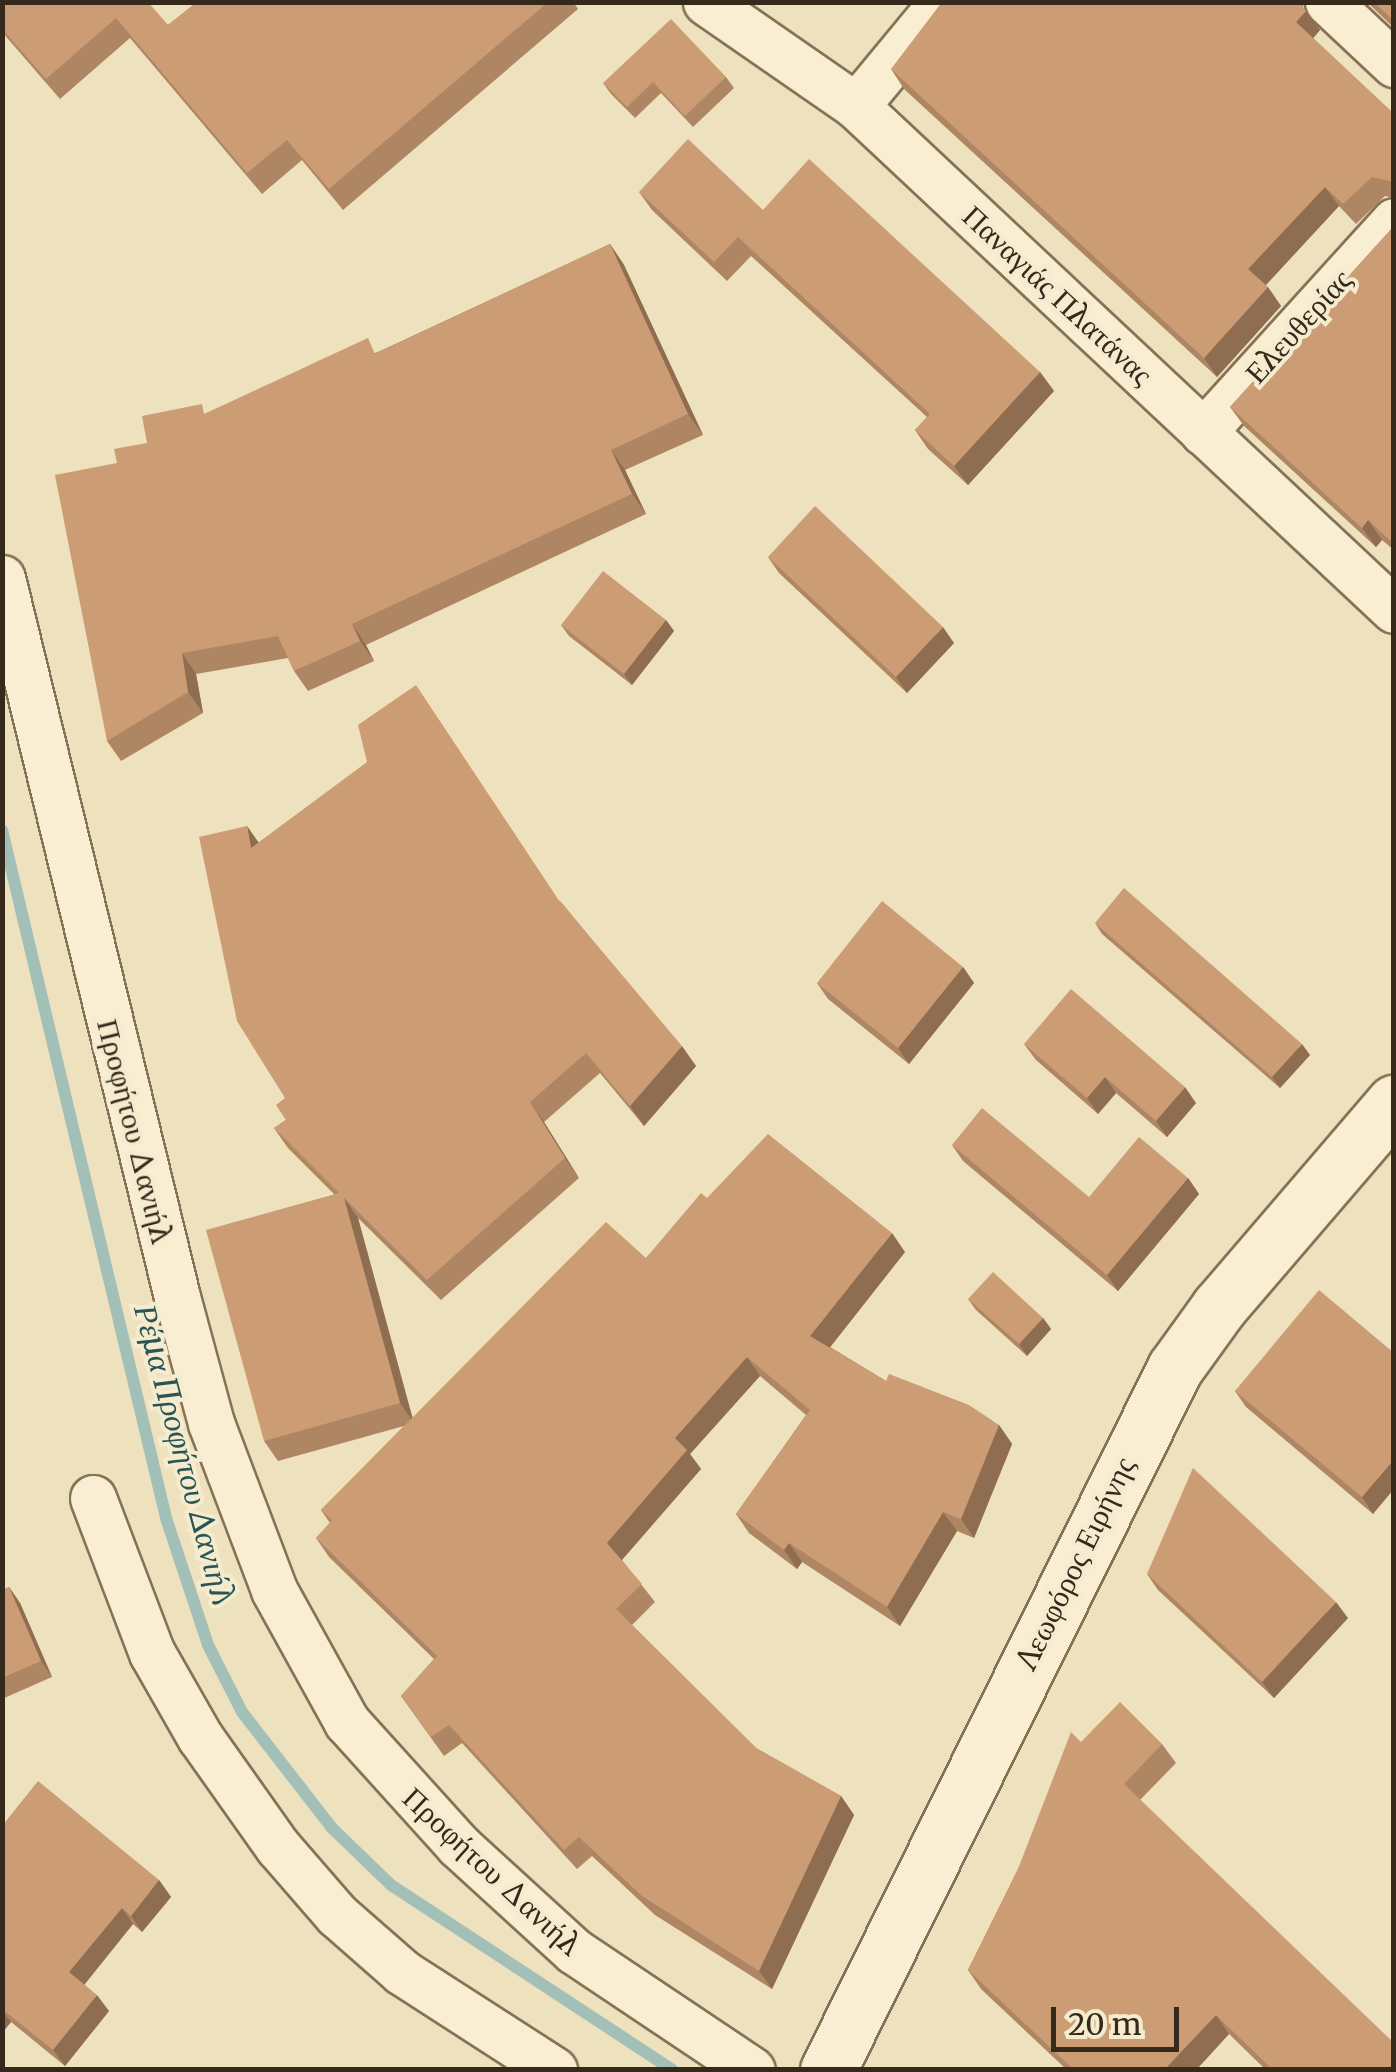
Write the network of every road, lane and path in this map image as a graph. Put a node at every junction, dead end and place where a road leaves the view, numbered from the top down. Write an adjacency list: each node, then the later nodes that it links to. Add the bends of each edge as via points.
1 (706, 2): 5 (street, Παναγιάς Πλατάνας)
2 (942, 2): 5 (street)
3 (1328, 2): 4 (street)
4 (1394, 64)
5 (856, 106): 7 (street, Παναγιάς Πλατάνας)
6 (1394, 221): 7 (street, Ελευθερίας)
7 (1203, 432): 9 (street, Παναγιάς Πλατάνας)
8 (2, 578): 13 (street, Προφήτου Δανιήλ, via 177,1297 212,1423 274,1590 348,1722 458,1846 574,1951)
9 (1394, 610)
10 (1394, 1102): 14 (street, Λεωφόρος Ειρήνης, via 1219,1306 1175,1368)
11 (93, 1498): 12 (street, via 152,1653 200,1737 278,1847 336,1915 402,1972)
12 (554, 2070)
13 (752, 2070)
14 (828, 2070)

